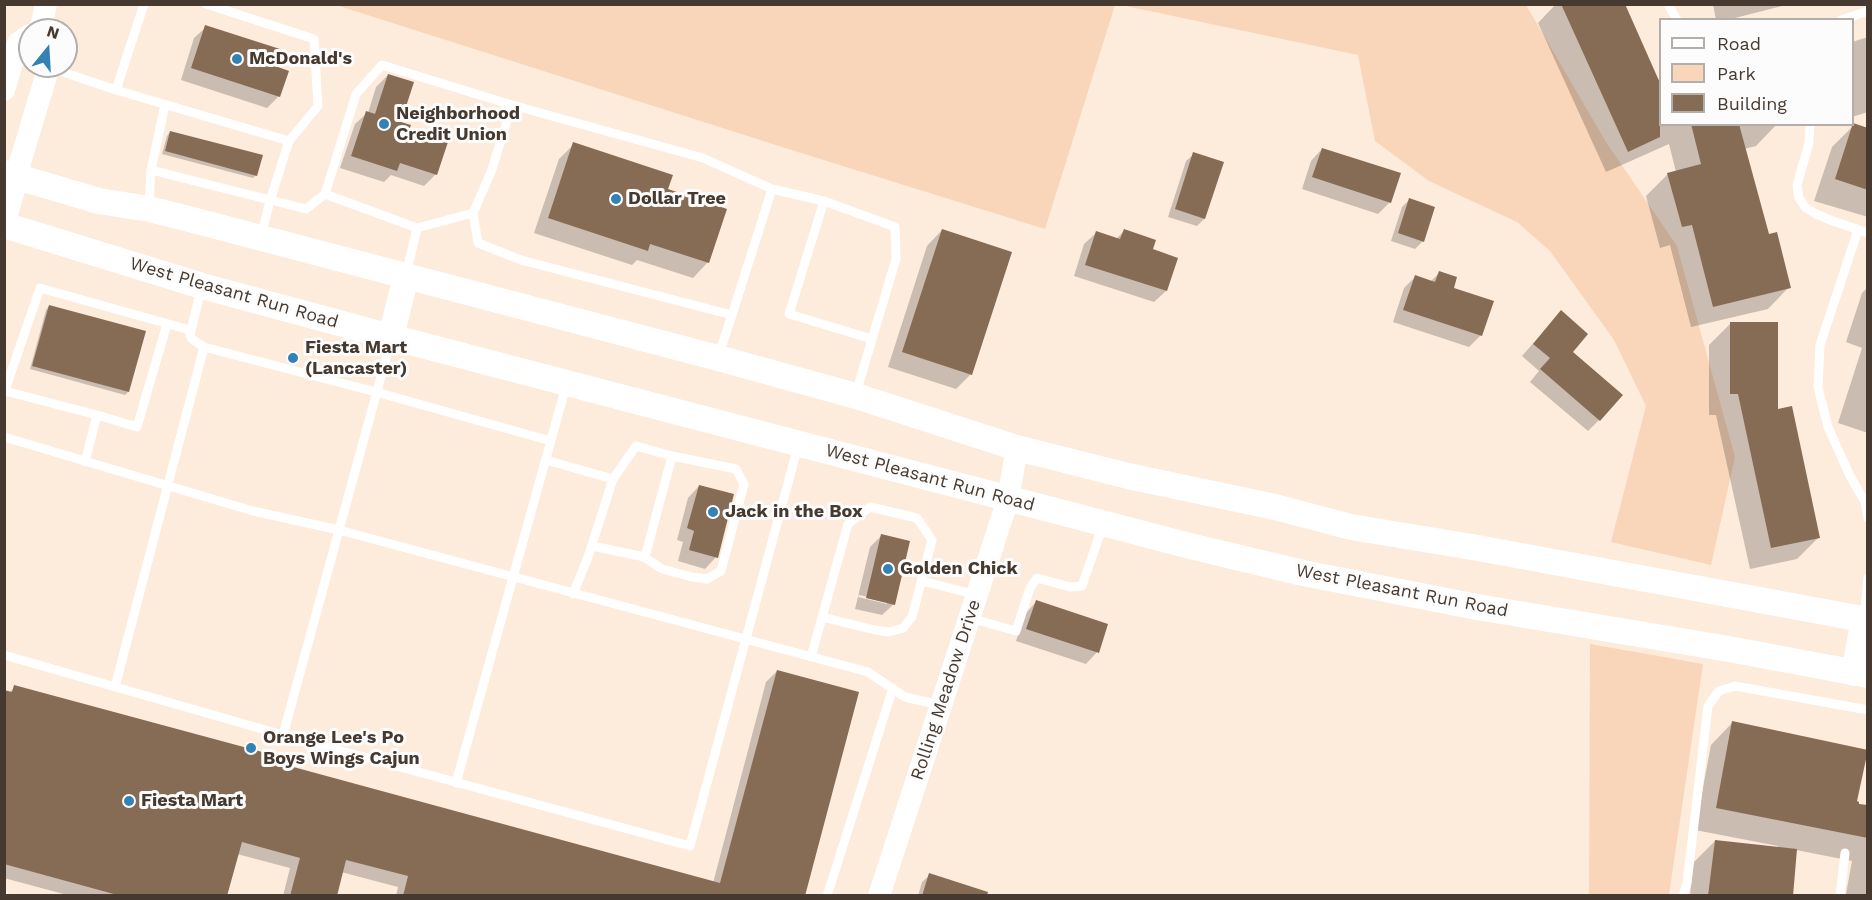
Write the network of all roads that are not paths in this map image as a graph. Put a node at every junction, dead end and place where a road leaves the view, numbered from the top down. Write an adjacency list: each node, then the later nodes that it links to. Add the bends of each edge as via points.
1 (144, 4): 11 (lane)
2 (206, 4): 15 (lane, via 314,39 318,106)
3 (1668, 4): 5 (lane)
4 (1868, 11): 6 (lane)
5 (1676, 18)
6 (1847, 18)
7 (18, 43): 10 (street)
8 (78, 77): 11 (lane)
9 (44, 78): 17 (street)
10 (4, 90)
11 (116, 90): 12 (lane)
12 (165, 105): 15 (lane); 16 (lane)
13 (512, 105): 18 (lane, via 703,158); 19 (lane, via 382,65 356,94); 23 (lane, via 491,172)
14 (1810, 126): 27 (lane, via 1797,185 1798,198 1816,214)
15 (289, 141): 20 (lane)
16 (152, 170): 20 (lane); 22 (lane)
17 (10, 175): 22 (main road, via 99,201); 24 (main road)
18 (772, 189): 21 (lane); 31 (lane)
19 (325, 194): 20 (lane, via 306,209); 26 (lane)
20 (270, 201): 28 (lane)
21 (824, 201): 35 (lane, via 895,227 896,259); 35 (lane, via 789,314)
22 (149, 209): 28 (main road)
23 (473, 213): 26 (lane); 31 (lane, via 478,243 500,252)
24 (4, 217)
25 (4, 225): 30 (main road, West Pleasant Run Road)
26 (417, 228): 29 (lane)
27 (1863, 231): 53 (lane, via 1820,345 1818,387 1828,427 1865,502)
28 (261, 238): 29 (main road)
29 (406, 276): 34 (main road); 37 (main road)
30 (202, 286): 33 (lane); 34 (main road, West Pleasant Run Road)
31 (732, 315): 37 (lane)
32 (166, 324): 33 (lane); 39 (lane, via 40,288); 42 (lane, via 138,427)
33 (190, 330): 36 (lane, via 192,339)
34 (392, 337): 38 (main road, West Pleasant Run Road); 40 (lane)
35 (872, 339): 41 (lane)
36 (204, 347): 40 (lane); 51 (lane)
37 (718, 358): 41 (main road)
38 (567, 383): 44 (lane); 45 (main road, West Pleasant Run Road)
39 (5, 392): 42 (lane)
40 (376, 392): 44 (lane); 55 (lane)
41 (856, 396): 46 (main road)
42 (97, 415): 49 (lane)
43 (4, 437): 49 (lane)
44 (551, 441): 48 (lane)
45 (798, 442): 52 (main road, West Pleasant Run Road); 66 (lane)
46 (1017, 448): 52 (street, Rolling Meadow Drive); 65 (main road, via 1351,527)
47 (672, 456): 50 (lane, via 636,446); 57 (lane); 57 (lane, via 736,469 744,484 721,571 707,579 692,577 662,569)
48 (546, 459): 50 (lane); 58 (lane)
49 (85, 462): 51 (lane)
50 (613, 479): 56 (lane)
51 (168, 487): 55 (lane); 70 (lane)
52 (1008, 499): 54 (main road, West Pleasant Run Road); 62 (street, Rolling Meadow Drive)
53 (1868, 518)
54 (1103, 524): 64 (lane, via 1083,586 1070,587 1037,578 1016,631); 69 (main road, West Pleasant Run Road, via 1314,575)
55 (339, 530): 58 (lane); 74 (lane)
56 (592, 546): 57 (lane); 61 (lane)
57 (644, 557)
58 (513, 578): 61 (lane); 75 (lane)
59 (1868, 578): 65 (lane)
60 (922, 581): 62 (lane); 63 (lane, via 912,617 903,628 875,630); 63 (lane, via 932,540 917,518 870,507 848,524)
61 (573, 594): 66 (lane)
62 (977, 595): 64 (street, Rolling Meadow Drive)
63 (822, 616): 68 (lane)
64 (970, 618): 72 (street, Rolling Meadow Drive)
65 (1866, 620): 69 (main road)
66 (746, 640): 68 (lane); 75 (lane, via 690,846)
67 (4, 655): 70 (lane)
68 (811, 657): 71 (lane, via 868,672)
69 (1861, 674)
70 (115, 687): 74 (lane)
71 (893, 688): 72 (lane, via 905,697); 77 (lane)
72 (941, 705): 78 (street, Rolling Meadow Drive)
73 (1868, 710): 79 (lane, via 1735,686 1719,691 1708,706)
74 (283, 735): 75 (lane)
75 (456, 783)
76 (1845, 853): 80 (lane)
77 (827, 896)
78 (879, 896)
79 (1683, 896)
80 (1840, 896)

